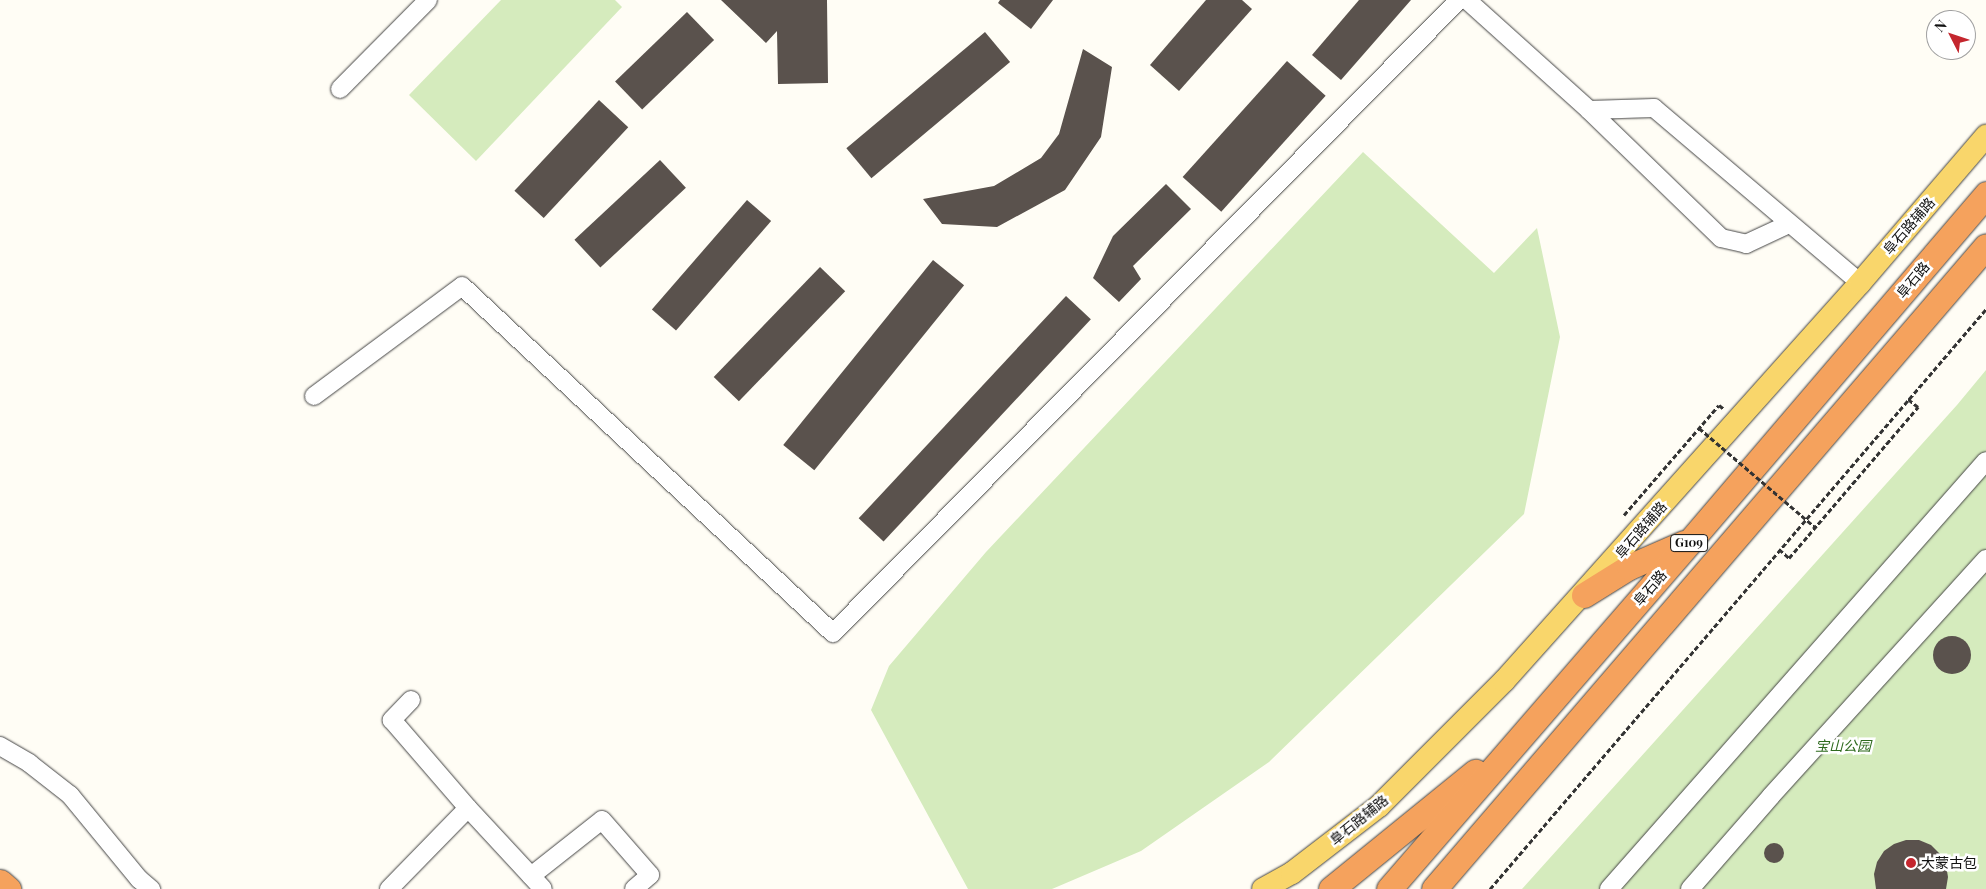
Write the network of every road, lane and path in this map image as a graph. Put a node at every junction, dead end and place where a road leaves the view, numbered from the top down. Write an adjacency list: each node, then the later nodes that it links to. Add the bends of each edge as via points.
1 (428, 0): 4 (street)
2 (1459, 0): 12 (street, via 833,634 462,286)
3 (1467, 0): 5 (street)
4 (340, 89)
5 (1589, 110): 8 (street, via 1654,108); 8 (street, via 1721,238 1746,244)
6 (1986, 136): 10 (main road, 阜石路辅路)
7 (1986, 194): 19 (highway, 阜石路 / G109)
8 (1789, 224): 10 (street)
9 (1986, 246): 26 (highway, G109)
10 (1860, 283): 22 (main road, 阜石路辅路)
11 (1986, 309): 13 (path)
12 (314, 396)
13 (1908, 400): 18 (path, via 1918,407); 20 (path)
14 (1719, 405): 15 (path)
15 (1700, 428): 17 (path); 18 (path, bridge)
16 (1986, 461): 40 (street)
17 (1624, 516)
18 (1815, 528): 20 (path, via 1789,558)
19 (1691, 540): 22 (highway, via 1629,567); 24 (highway, 阜石路 / G109)
20 (1780, 549): 39 (path)
21 (1986, 559): 41 (street)
22 (1584, 595): 34 (main road, 阜石路辅路, via 1504,681 1379,806 1292,873)
23 (411, 700): 27 (street, via 392,720)
24 (1529, 728): 35 (highway); 36 (highway, 阜石路 / G109)
25 (0, 746): 31 (street, via 29,763 70,795 139,879)
26 (1508, 803): 37 (highway, G109); 38 (highway)
27 (468, 808): 29 (street); 32 (street)
28 (0, 882): 30 (highway)
29 (537, 882): 33 (street, via 602,820 650,875)
30 (8, 889)
31 (151, 889)
32 (389, 889)
33 (634, 889)
34 (1263, 889)
35 (1331, 889)
36 (1389, 889)
37 (1434, 889)
38 (1449, 889)
39 (1490, 889)
40 (1608, 889)
41 (1690, 889)

